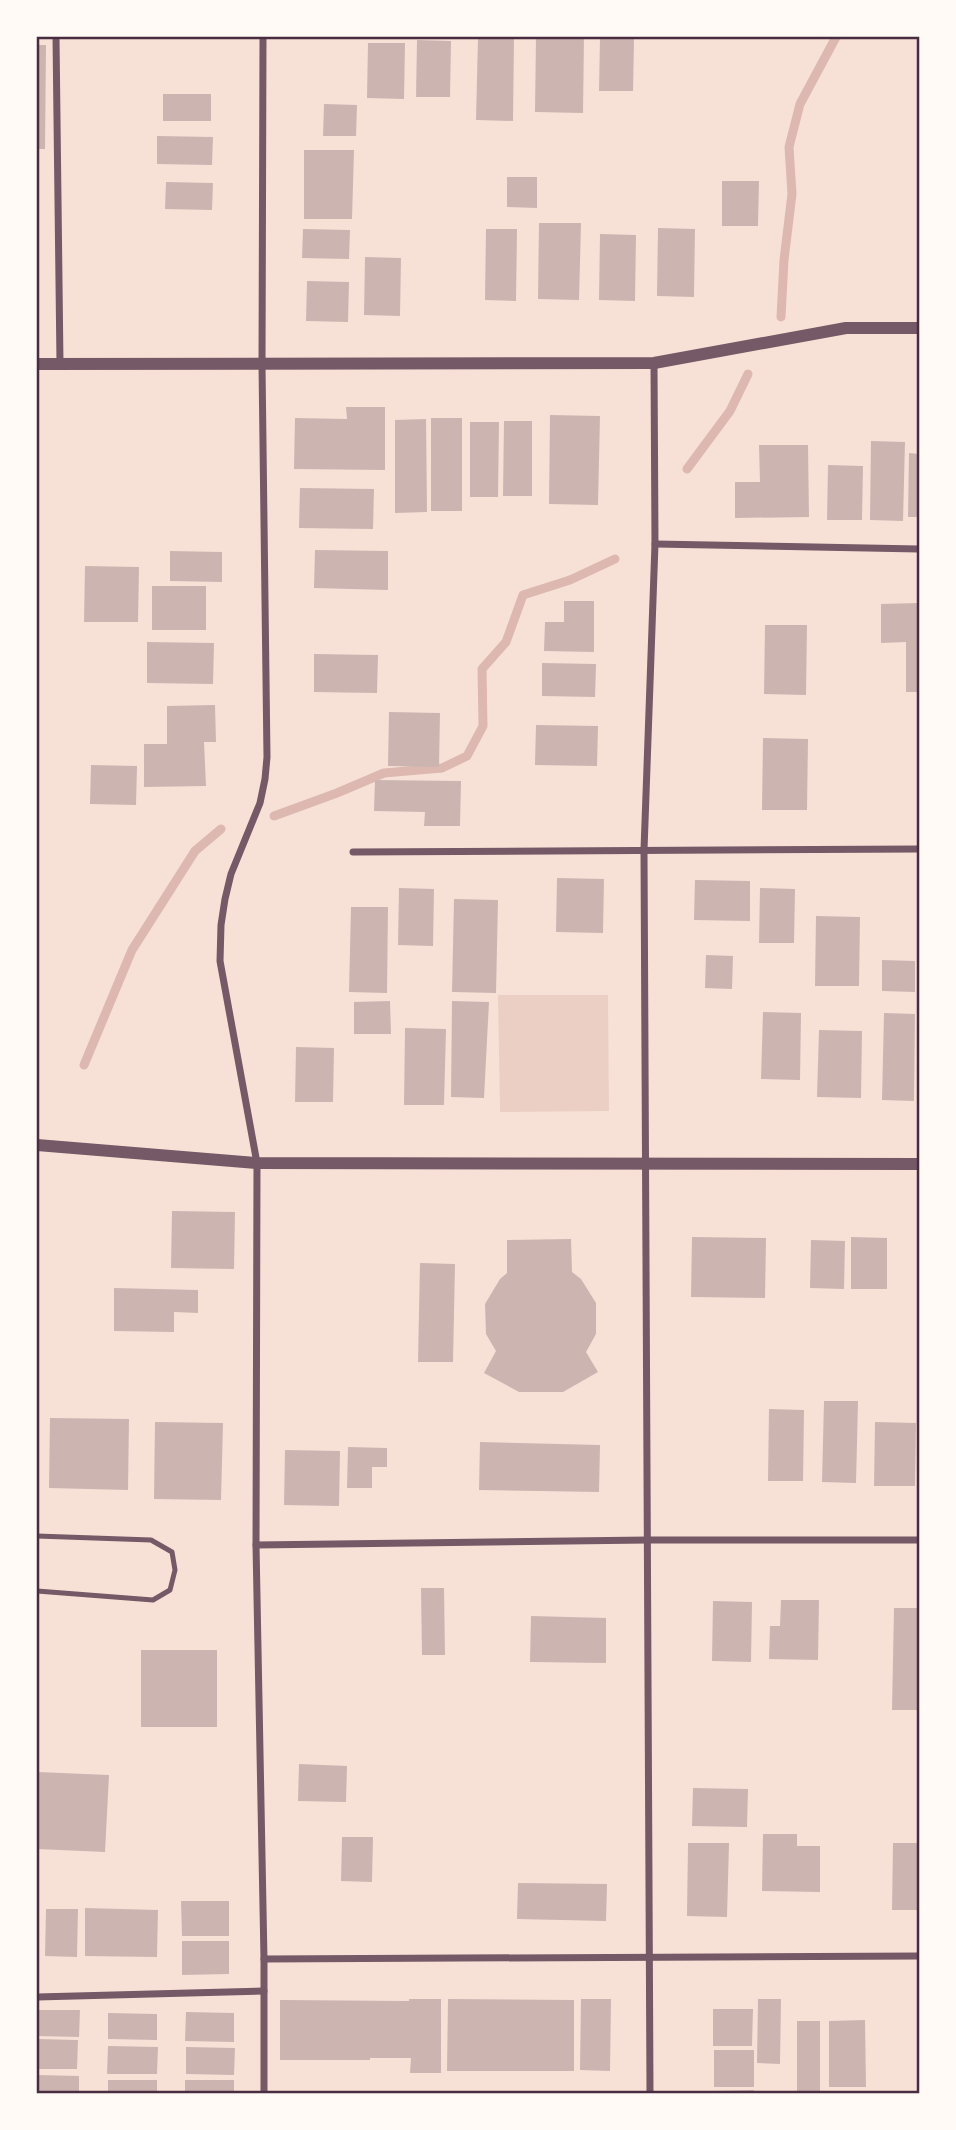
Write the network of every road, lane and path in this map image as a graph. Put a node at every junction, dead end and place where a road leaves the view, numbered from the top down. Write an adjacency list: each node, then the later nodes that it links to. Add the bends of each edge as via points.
1 (56, 37): 4 (street)
2 (263, 37): 7 (street)
3 (919, 328): 5 (street, via 846,328)
4 (61, 363): 6 (street); 7 (street)
5 (653, 363): 7 (street); 8 (street)
6 (37, 364)
7 (262, 365): 14 (street, via 267,757 260,803 225,900 220,961)
8 (655, 544): 9 (street); 11 (street)
9 (919, 549)
10 (919, 849): 11 (street)
11 (643, 850): 12 (street); 15 (street)
12 (353, 852)
13 (37, 1145): 14 (street)
14 (257, 1163): 15 (street); 20 (street)
15 (646, 1164): 16 (street); 18 (street)
16 (919, 1164)
17 (37, 1536): 21 (lane, via 151,1540 172,1552 175,1570 170,1590 153,1600)
18 (648, 1540): 19 (street); 20 (street); 23 (street)
19 (919, 1540)
20 (256, 1545): 24 (street)
21 (37, 1591)
22 (919, 1956): 23 (street)
23 (650, 1958): 24 (street); 28 (street)
24 (264, 1959): 25 (street)
25 (264, 1991): 26 (street); 27 (street)
26 (37, 1997)
27 (264, 2093)
28 (650, 2093)

